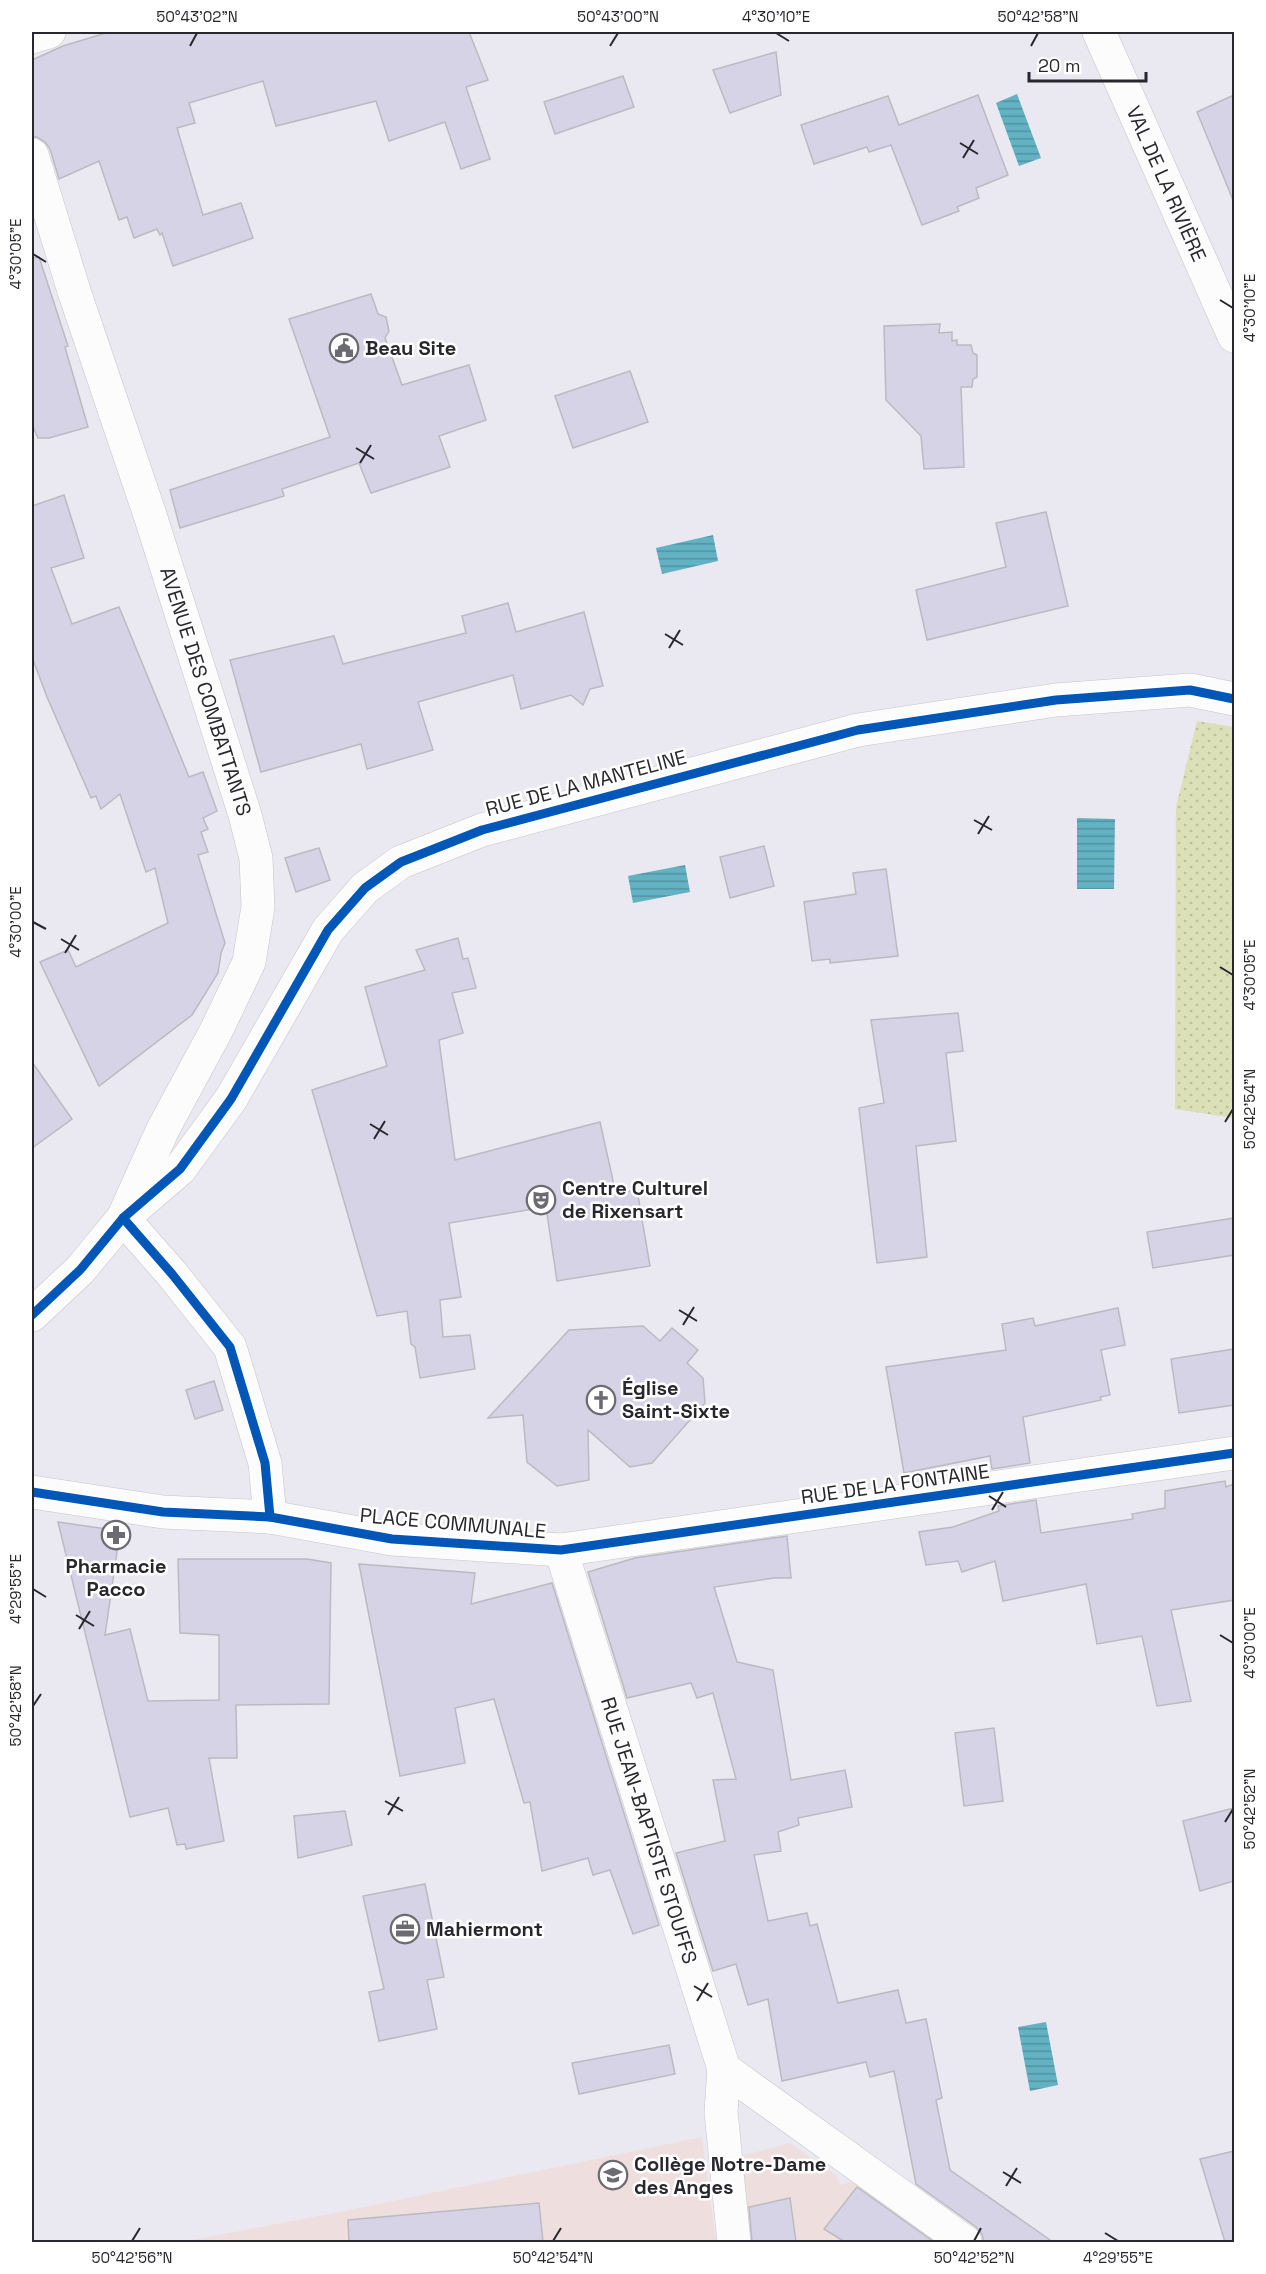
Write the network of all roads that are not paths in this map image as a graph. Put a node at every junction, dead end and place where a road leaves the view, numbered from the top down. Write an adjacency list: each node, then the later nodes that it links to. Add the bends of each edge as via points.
1 (49, 32): 3 (street)
2 (1099, 32): 5 (street, VAL DE LA RIVIÈRE)
3 (32, 37)
4 (32, 155): 7 (street, AVENUE DES COMBATTANTS, via 150,514 256,858 258,908 249,962 163,1129)
5 (1234, 336)
6 (1234, 699): 7 (street, RUE DE LA MANTELINE, via 1190,690 1056,700 858,730 482,830 401,862 365,888 328,930 231,1099 180,1169)
7 (123, 1218): 8 (street, via 80,1269); 11 (street, via 230,1347 265,1463)
8 (32, 1315)
9 (1234, 1454): 12 (street, RUE DE LA FONTAINE)
10 (32, 1492): 11 (street, PLACE COMMUNALE, via 163,1512)
11 (270, 1517): 12 (street, PLACE COMMUNALE, via 392,1539)
12 (561, 1550): 13 (street, RUE JEAN-BAPTISTE STOUFFS)
13 (724, 2068): 14 (street, via 721,2112); 15 (street)
14 (734, 2242)
15 (965, 2242)

